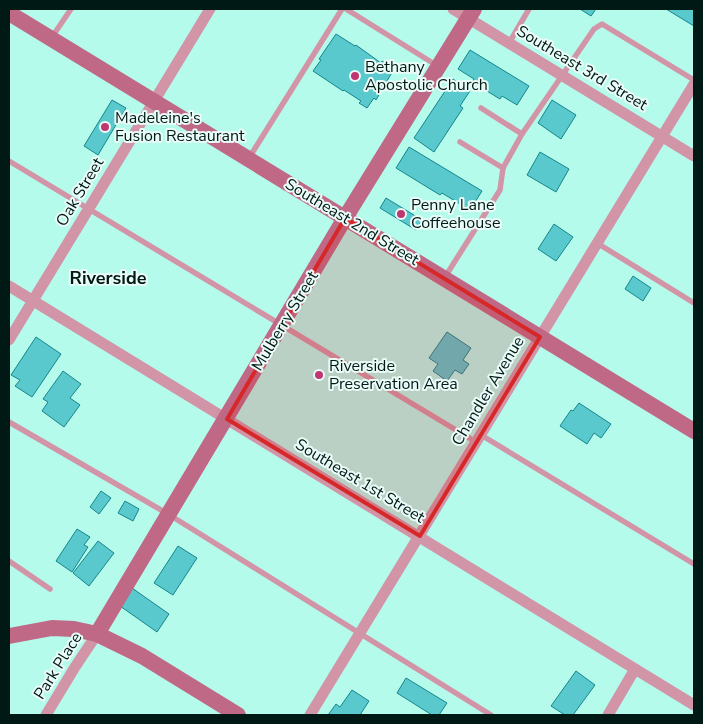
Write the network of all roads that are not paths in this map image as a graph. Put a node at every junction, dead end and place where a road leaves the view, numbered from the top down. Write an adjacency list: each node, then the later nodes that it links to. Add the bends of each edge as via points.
1 (71, 9): 9 (lane)
2 (210, 9): 15 (street, Oak Street)
3 (342, 9): 21 (lane)
4 (346, 9): 11 (lane)
5 (453, 9): 8 (street, Southeast 3rd Street)
6 (529, 9): 10 (lane)
7 (9, 13): 9 (street, Southeast 2nd Street)
8 (472, 14): 10 (street, Southeast 3rd Street); 11 (street, Mulberry Street)
9 (51, 39): 15 (street, Southeast 2nd Street)
10 (509, 43): 12 (street, Southeast 3rd Street)
11 (438, 66): 25 (street, Mulberry Street)
12 (562, 76): 13 (lane, via 594,29 602,24); 17 (lane); 18 (street, Southeast 3rd Street)
13 (694, 80)
14 (694, 84): 18 (street, Chandler Avenue)
15 (154, 102): 21 (street, Southeast 2nd Street); 24 (street, Oak Street)
16 (481, 108): 17 (lane)
17 (522, 134): 23 (lane)
18 (662, 137): 20 (street, Southeast 3rd Street); 26 (street, Chandler Avenue)
19 (460, 142): 23 (lane)
20 (694, 156)
21 (248, 159): 25 (street, Southeast 2nd Street)
22 (9, 161): 24 (lane)
23 (503, 168): 27 (lane, via 500,190)
24 (89, 209): 29 (street, Oak Street); 31 (lane)
25 (345, 218): 27 (street, Southeast 2nd Street); 31 (street, Mulberry Street)
26 (597, 243): 30 (lane); 32 (street, Chandler Avenue)
27 (444, 279): 32 (street, Southeast 2nd Street)
28 (9, 286): 29 (street, Southeast 1st Street)
29 (33, 301): 33 (street, Oak Street); 34 (street, Southeast 1st Street)
30 (694, 303)
31 (282, 325): 34 (street, Mulberry Street); 37 (lane)
32 (540, 337): 36 (street, Southeast 2nd Street); 37 (street, Chandler Avenue)
33 (9, 340)
34 (227, 419): 38 (street, Mulberry Street); 39 (street, Southeast 1st Street)
35 (9, 422): 38 (lane)
36 (694, 431)
37 (479, 438): 39 (street, Chandler Avenue); 41 (lane)
38 (168, 514): 43 (lane); 44 (street, Mulberry Street)
39 (420, 536): 43 (street, Chandler Avenue); 46 (street, Southeast 1st Street)
40 (9, 561): 42 (lane)
41 (694, 564)
42 (50, 588)
43 (360, 633): 50 (street, Chandler Avenue); 51 (lane)
44 (97, 634): 45 (street, via 52,628); 48 (street, Park Place); 49 (street, via 142,656)
45 (9, 636)
46 (635, 669): 47 (street, Southeast 1st Street); 52 (street)
47 (694, 704)
48 (46, 715)
49 (238, 715)
50 (310, 715)
51 (491, 715)
52 (608, 715)

